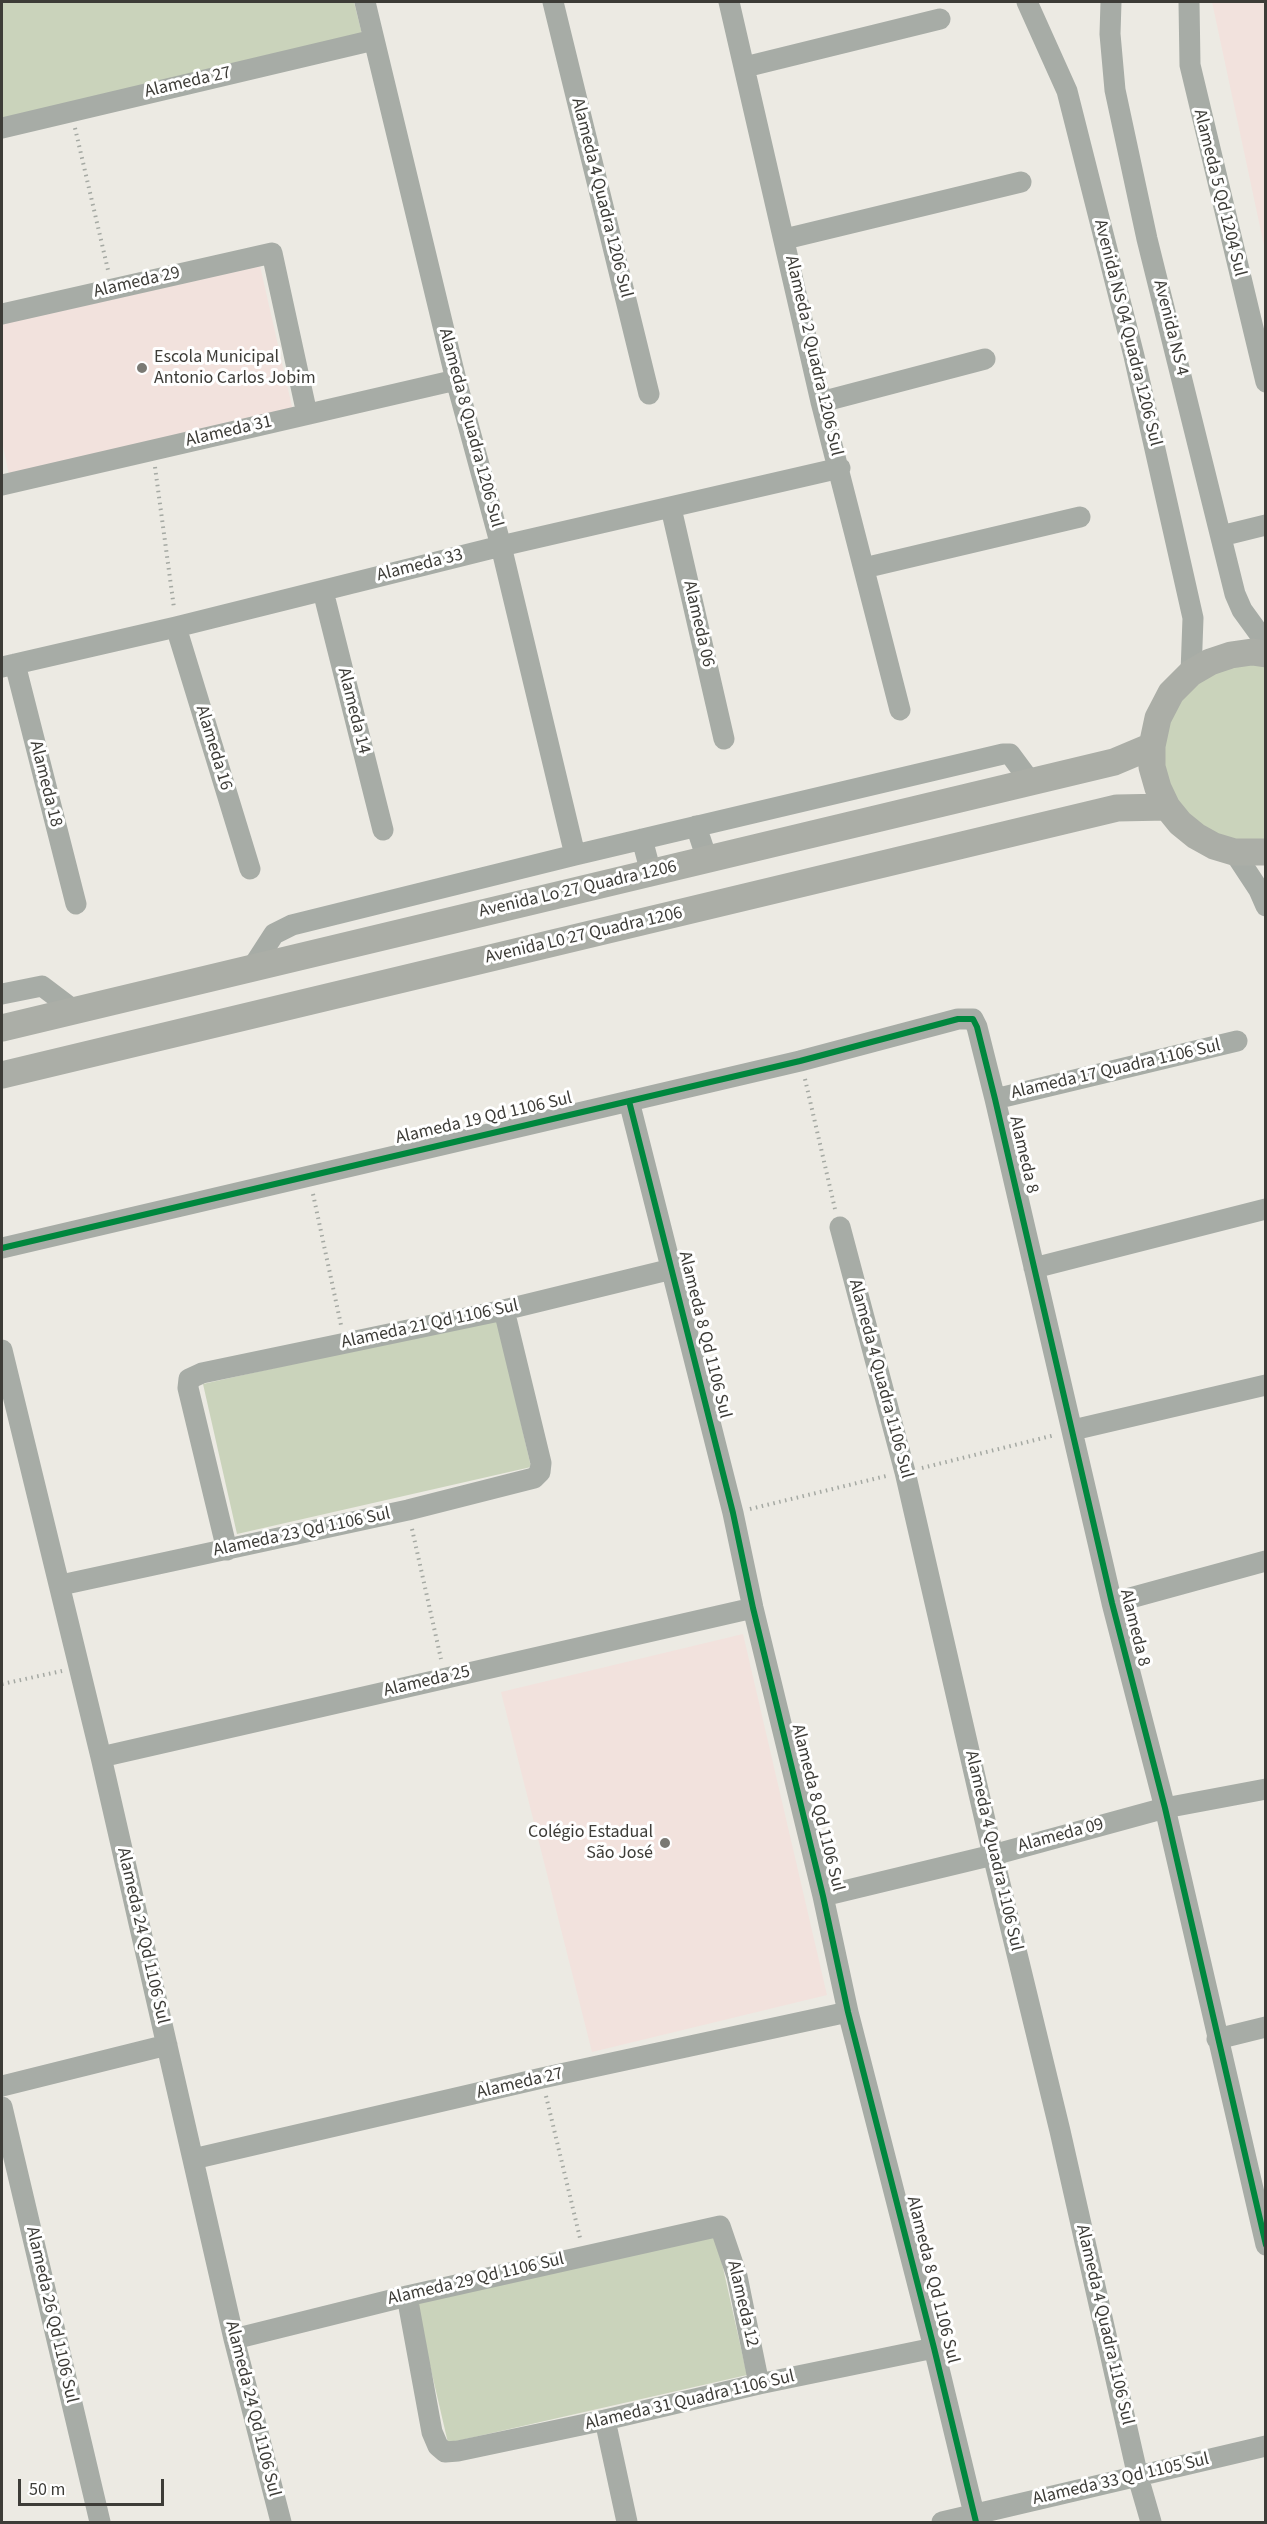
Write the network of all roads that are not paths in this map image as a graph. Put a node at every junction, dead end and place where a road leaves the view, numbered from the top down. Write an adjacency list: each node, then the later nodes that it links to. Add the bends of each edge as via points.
1 (365, 2): 8 (street, Alameda 8 Quadra 1206 Sul)
2 (553, 2): 17 (street, Alameda 4 Quadra 1206 Sul)
3 (729, 2): 9 (street, Alameda 2 Quadra 1206 Sul)
4 (1027, 2): 33 (street, Avenida NS 04 Quadra 1206 Sul, via 1067,91 1134,357 1192,618)
5 (1111, 2): 25 (street, Avenida NS 4, via 1115,90 1147,239)
6 (1189, 2): 16 (street, Alameda 5 Qd 1204 Sul, via 1190,65)
7 (940, 19): 9 (street)
8 (374, 40): 10 (street, Alameda 27); 15 (street, Alameda 8 Quadra 1206 Sul)
9 (745, 66): 12 (street, Alameda 2 Quadra 1206 Sul)
10 (2, 128)
11 (1021, 182): 12 (street)
12 (785, 239): 18 (street, Alameda 2 Quadra 1206 Sul)
13 (2, 314): 19 (street, Alameda 29, via 272,253)
14 (985, 359): 18 (street)
15 (456, 380): 19 (street, Alameda 31); 26 (street, Alameda 8 Quadra 1206 Sul)
16 (1266, 382)
17 (649, 394)
18 (821, 402): 20 (street, Alameda 2 Quadra 1206 Sul)
19 (307, 414): 21 (street, Alameda 31)
20 (840, 468): 22 (street, Alameda 33); 27 (street, Alameda 2 Quadra 1206 Sul)
21 (2, 485)
22 (671, 508): 26 (street, Alameda 33); 35 (street, Alameda 06)
23 (1080, 517): 27 (street)
24 (1266, 525): 25 (street)
25 (1221, 536): 30 (street, Avenida NS 4, via 1235,594)
26 (501, 546): 28 (street, Alameda 33); 44 (street, Alameda 8 Quadra 1206 Sul)
27 (864, 568): 34 (street, Alameda 2 Quadra 1206 Sul)
28 (323, 591): 29 (street, Alameda 33); 40 (street, Alameda 14)
29 (176, 627): 32 (street, Alameda 33); 46 (street, Alameda 16)
30 (1266, 643)
31 (1266, 654): 33 (main road, via 1231,655)
32 (8, 666): 48 (street, Alameda 18)
33 (1191, 673): 36 (main road, via 1171,693 1158,718)
34 (900, 710)
35 (724, 739)
36 (1152, 746): 37 (main road, Avenida Lo 27 Quadra 1206, via 1114,762); 38 (main road, via 1152,767)
37 (1030, 782): 39 (street, via 1010,754 1003,754); 45 (main road, Avenida Lo 27 Quadra 1206)
38 (1167, 807): 42 (main road, via 1196,836); 56 (main road, Avenida L0 27 Quadra 1206, via 1117,808)
39 (696, 826): 41 (street); 45 (street)
40 (383, 830)
41 (642, 839): 44 (street); 47 (street)
42 (1234, 852): 43 (main road); 49 (street)
43 (1266, 852)
44 (575, 855): 50 (street, via 292,925 274,934)
45 (707, 859): 47 (main road, Avenida Lo 27 Quadra 1206)
46 (250, 868)
47 (651, 873): 50 (main road, Avenida Lo 27 Quadra 1206)
48 (76, 904)
49 (1266, 906)
50 (252, 968): 52 (main road, Avenida Lo 27 Quadra 1206)
51 (2, 994): 52 (street, via 42,986)
52 (75, 1011): 54 (main road, Avenida Lo 27 Quadra 1206)
53 (973, 1019): 57 (street, Alameda 8); 58 (street, Alameda 19 Qd 1106 Sul, via 958,1019)
54 (2, 1028)
55 (1237, 1041): 57 (street, Alameda 17 Quadra 1106 Sul)
56 (2, 1075)
57 (995, 1099): 62 (street, Alameda 8)
58 (629, 1101): 61 (street, Alameda 19 Qd 1106 Sul); 63 (street, Alameda 8 Qd 1106 Sul)
59 (1266, 1209): 62 (street)
60 (840, 1227): 76 (street, Alameda 4 Quadra 1106 Sul, via 905,1472)
61 (2, 1248)
62 (1034, 1268): 67 (street, Alameda 8)
63 (672, 1269): 64 (street, Alameda 21 Qd 1106 Sul); 72 (street, Alameda 8 Qd 1106 Sul)
64 (504, 1310): 68 (street, Alameda 23 Qd 1106 Sul, via 540,1463 540,1472 534,1478); 68 (street, Alameda 21 Qd 1106 Sul, via 202,1373 189,1379)
65 (2, 1350): 70 (street, Alameda 24 Qd 1106 Sul)
66 (1266, 1385): 67 (street)
67 (1073, 1430): 71 (street, Alameda 8)
68 (227, 1550): 70 (street, Alameda 23 Qd 1106 Sul)
69 (1266, 1561): 71 (street)
70 (61, 1585): 73 (street, Alameda 24 Qd 1106 Sul)
71 (1112, 1603): 75 (street, Alameda 8)
72 (753, 1608): 73 (street, Alameda 25); 77 (street, Alameda 8 Qd 1106 Sul)
73 (101, 1757): 81 (street, Alameda 24 Qd 1106 Sul)
74 (1266, 1789): 75 (street, Alameda 09)
75 (1165, 1808): 76 (street, Alameda 09); 80 (street, Alameda 8)
76 (993, 1855): 77 (street, Alameda 09); 94 (street, Alameda 4 Quadra 1106 Sul)
77 (823, 1896): 78 (street, Alameda 8 Qd 1106 Sul)
78 (848, 2012): 84 (street, Alameda 27); 90 (street, Alameda 8 Qd 1106 Sul)
79 (1266, 2027): 80 (street)
80 (1217, 2040): 85 (street, Alameda 8)
81 (167, 2045): 82 (street); 84 (street, Alameda 24 Qd 1106 Sul)
82 (2, 2086)
83 (2, 2107): 96 (street, Alameda 26 Qd 1106 Sul)
84 (193, 2159): 89 (street, Alameda 24 Qd 1106 Sul)
85 (1261, 2204): 87 (street, Alameda 8)
86 (720, 2226): 88 (street, Alameda 29 Qd 1106 Sul); 91 (street, Alameda 12, via 737,2276)
87 (1266, 2246)
88 (407, 2296): 89 (street, Alameda 29 Qd 1106 Sul); 92 (street, Alameda 31 Quadra 1106 Sul, via 432,2432 445,2452)
89 (234, 2339): 97 (street, Alameda 24 Qd 1106 Sul)
90 (934, 2348): 91 (street, Alameda 31 Quadra 1106 Sul); 95 (street, Alameda 8 Qd 1106 Sul)
91 (759, 2384): 92 (street, Alameda 31 Quadra 1106 Sul)
92 (605, 2420): 98 (street)
93 (1266, 2446): 94 (street, Alameda 33 Qd 1105 Sul)
94 (1138, 2477): 95 (street, Alameda 33 Qd 1105 Sul); 100 (street)
95 (975, 2519): 99 (street, Alameda 33 Qd 1105 Sul)
96 (100, 2523)
97 (281, 2523)
98 (627, 2523)
99 (942, 2523)
100 (1151, 2523)

